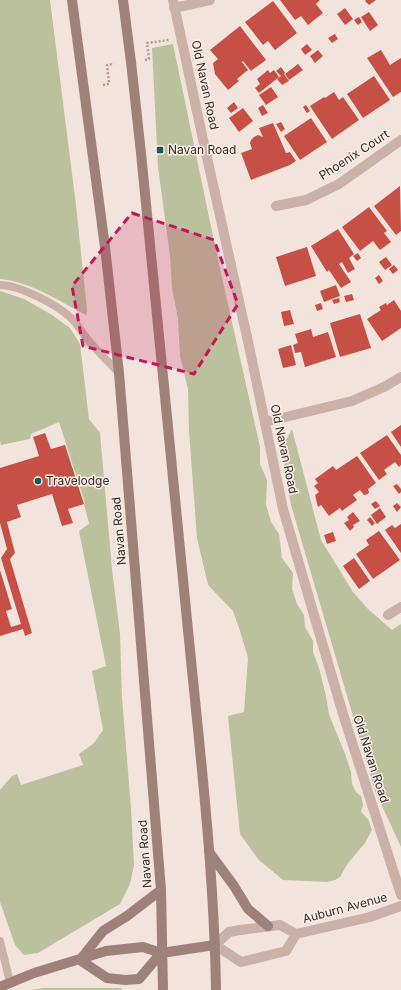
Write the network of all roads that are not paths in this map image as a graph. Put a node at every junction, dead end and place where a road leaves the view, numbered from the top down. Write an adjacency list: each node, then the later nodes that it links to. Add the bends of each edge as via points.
1 (72, 0): 8 (main road, Navan Road)
2 (122, 0): 13 (main road, via 145,193)
3 (210, 0): 4 (street)
4 (174, 4): 10 (street, Old Navan Road)
5 (401, 140): 6 (street, Phoenix Court, via 340,184 306,200)
6 (276, 206)
7 (0, 285): 8 (lane, via 44,299 68,315)
8 (119, 373): 14 (main road, Navan Road)
9 (401, 377): 10 (street, via 352,401)
10 (265, 422): 15 (street, Old Navan Road, via 283,509 346,722)
11 (401, 607): 12 (street)
12 (388, 615)
13 (209, 852): 17 (main road, via 248,909); 20 (main road)
14 (161, 890): 21 (main road, Navan Road); 22 (main road, via 103,931)
15 (401, 895)
16 (401, 906): 18 (street, Auburn Avenue, via 370,917)
17 (268, 926): 18 (street, Auburn Avenue, via 280,925); 20 (street, Auburn Avenue, via 229,932)
18 (296, 934): 20 (street, Auburn Avenue, via 286,951 241,962)
19 (0, 942): 23 (lane)
20 (215, 945): 21 (main road); 26 (main road)
21 (161, 952): 22 (main road, via 143,947 106,951); 22 (main road, via 139,979 107,978); 25 (main road, Navan Road)
22 (80, 960): 23 (main road, via 34,973)
23 (11, 986): 24 (main road)
24 (0, 987)
25 (163, 990)
26 (216, 990)

